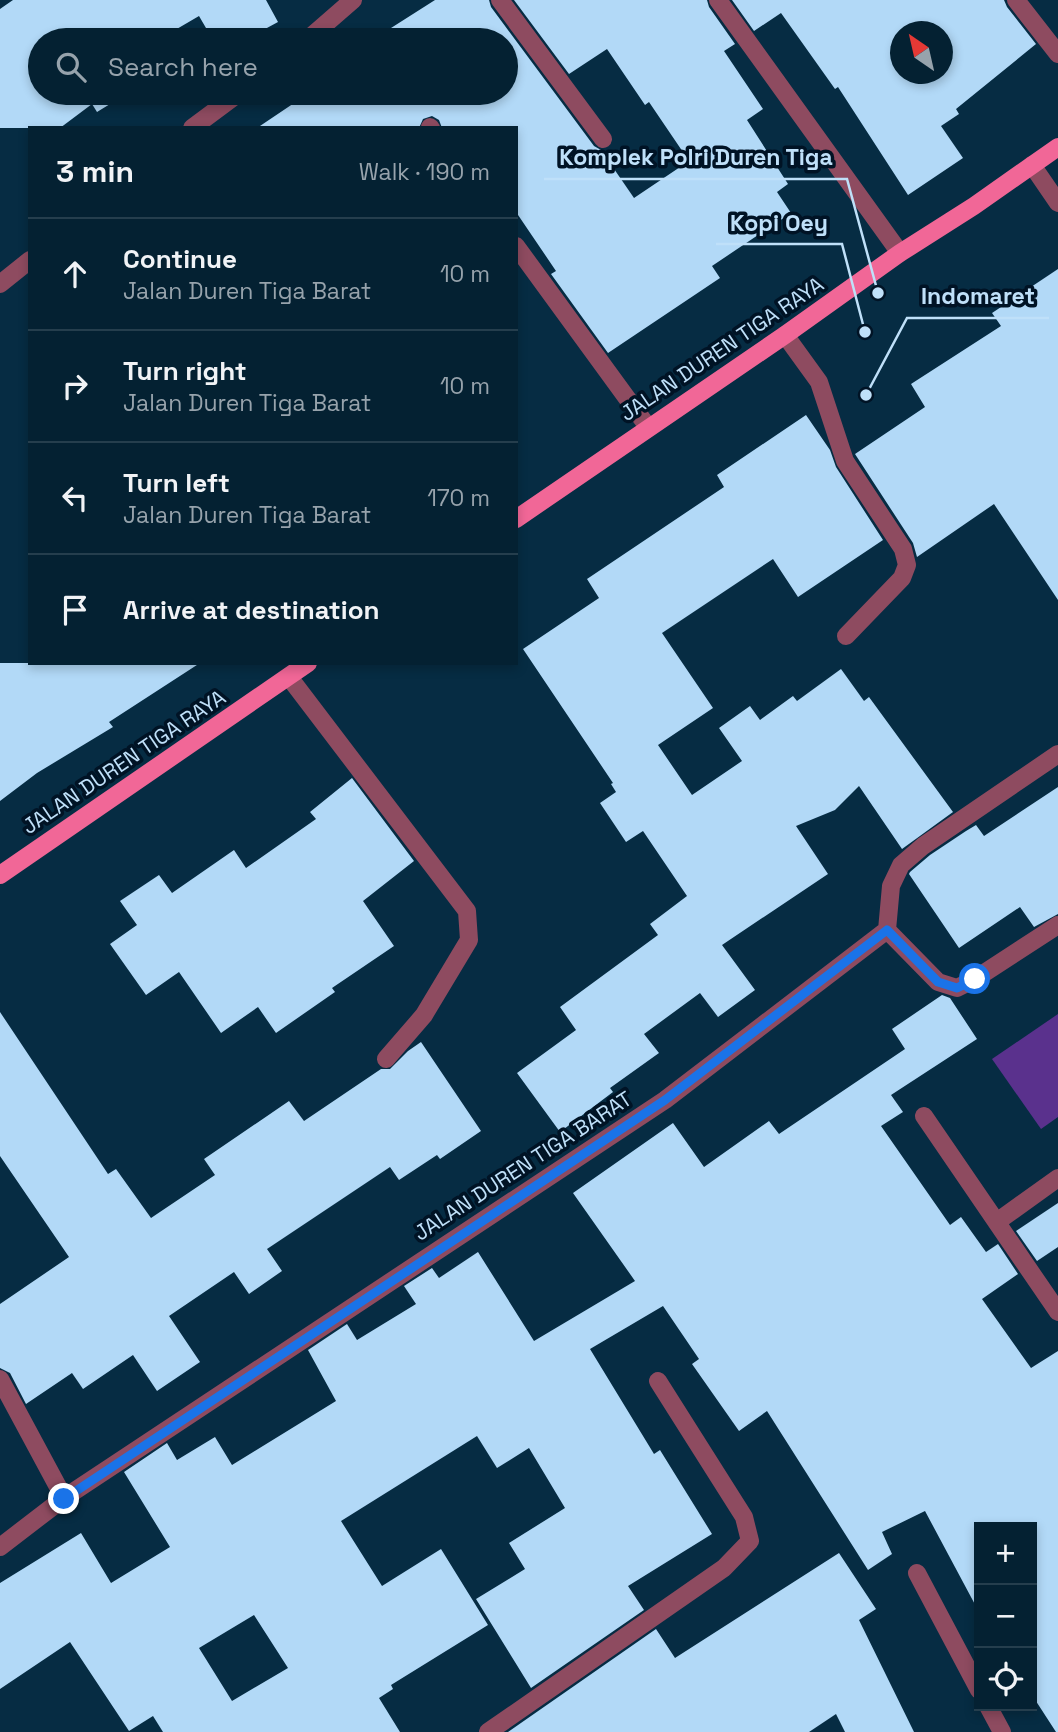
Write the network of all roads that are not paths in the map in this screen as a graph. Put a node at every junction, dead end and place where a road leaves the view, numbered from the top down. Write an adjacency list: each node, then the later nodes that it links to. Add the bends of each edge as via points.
1 (353, 0): 5 (street)
2 (500, 0): 9 (street)
3 (718, 0): 14 (street)
4 (1016, 0): 6 (street)
5 (321, 28)
6 (1058, 54)
7 (223, 105): 8 (street)
8 (195, 126)
9 (603, 139)
10 (1058, 147): 11 (main road, JALAN DUREN TIGA RAYA)
11 (1032, 165): 12 (street); 14 (main road, JALAN DUREN TIGA RAYA)
12 (1058, 203)
13 (518, 249): 18 (street)
14 (900, 253): 17 (main road, JALAN DUREN TIGA RAYA)
15 (28, 262): 16 (street)
16 (0, 285)
17 (785, 335): 18 (main road, JALAN DUREN TIGA RAYA); 20 (street, via 819,382 845,461 903,549 907,565 902,578)
18 (648, 427): 19 (main road, JALAN DUREN TIGA RAYA)
19 (518, 518)
20 (846, 636)
21 (305, 665): 22 (main road, JALAN DUREN TIGA RAYA)
22 (289, 677): 24 (main road, JALAN DUREN TIGA RAYA); 27 (street, via 467,911 469,940 424,1015)
23 (1058, 754): 26 (street, via 901,865 891,886)
24 (0, 875)
25 (1058, 925): 26 (street, via 957,988 938,982)
26 (887, 930): 34 (street, JALAN DUREN TIGA BARAT, via 665,1100)
27 (386, 1059)
28 (924, 1116): 30 (street)
29 (1058, 1178): 30 (street)
30 (998, 1221): 31 (street)
31 (1058, 1312)
32 (0, 1379): 34 (street)
33 (658, 1381): 39 (street, via 744,1517 750,1541 724,1569)
34 (64, 1499): 35 (street, JALAN DUREN TIGA BARAT)
35 (0, 1547)
36 (917, 1573): 37 (street)
37 (974, 1681)
38 (991, 1711): 40 (street)
39 (501, 1729)
40 (1002, 1732)

